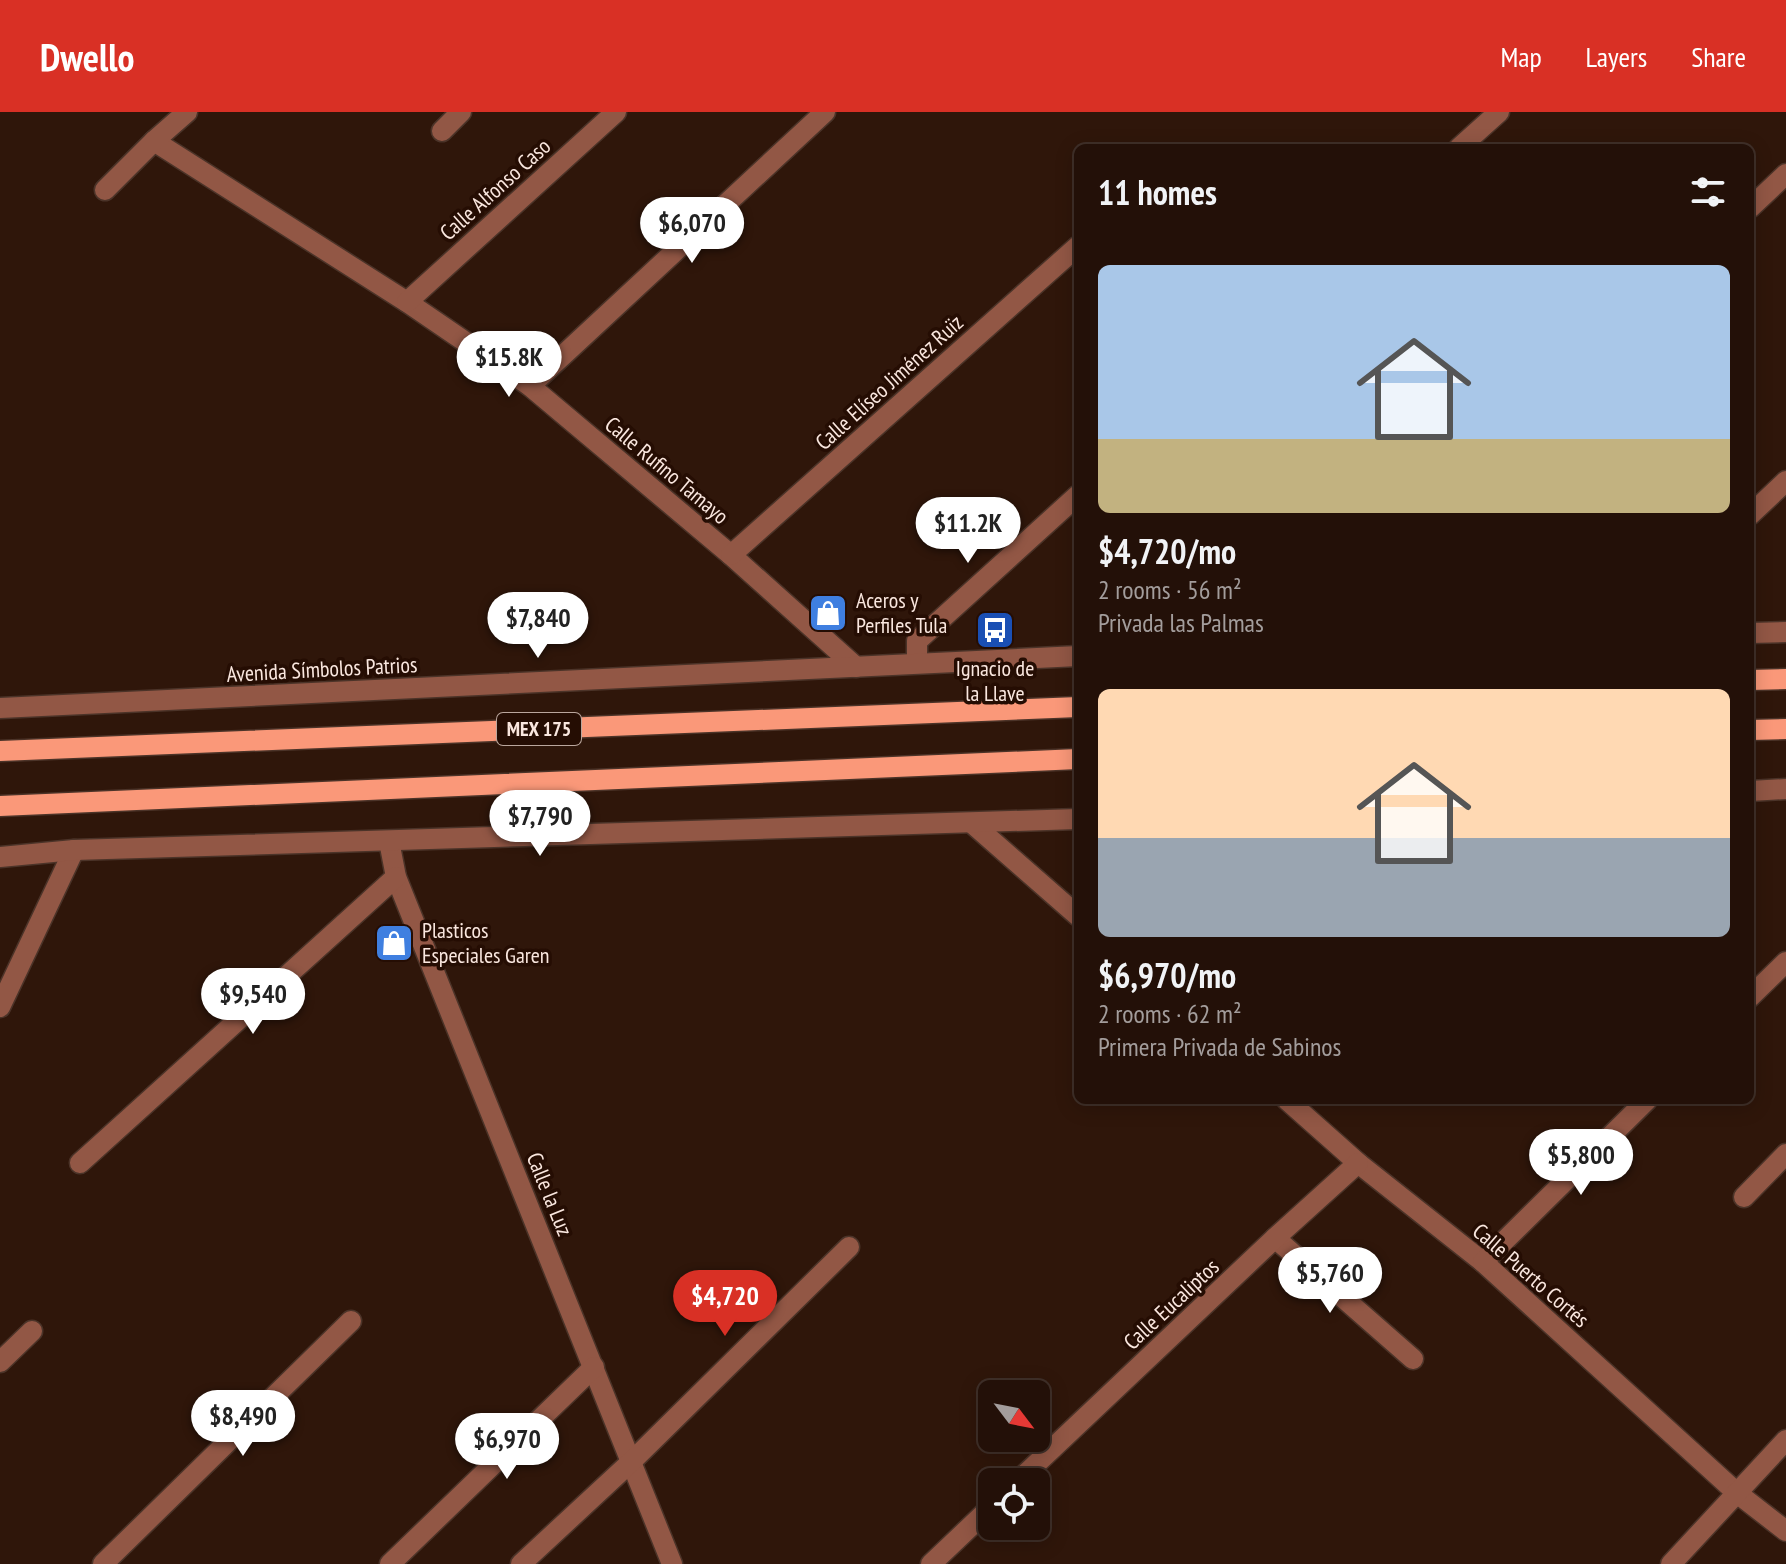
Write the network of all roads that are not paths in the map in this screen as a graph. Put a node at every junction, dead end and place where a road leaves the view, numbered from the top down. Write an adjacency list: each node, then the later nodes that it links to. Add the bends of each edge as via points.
1 (187, 112): 7 (street)
2 (461, 112): 6 (street)
3 (616, 112): 13 (street, Calle Alfonso Caso)
4 (825, 112): 14 (street)
5 (1499, 112): 8 (street)
6 (442, 131)
7 (154, 141): 10 (street); 13 (street, Calle Rufino Tamayo)
8 (1463, 144)
9 (1786, 174): 11 (street)
10 (105, 190)
11 (1754, 204)
12 (1074, 250): 18 (street, Calle Elíseo Jiménez Ruïz)
13 (407, 302): 14 (street, Calle Rufino Tamayo)
14 (530, 386): 18 (street, Calle Rufino Tamayo)
15 (1786, 481): 17 (street)
16 (1074, 499): 22 (street, via 917,641)
17 (1754, 511)
18 (731, 555): 23 (street, Calle Rufino Tamayo)
19 (1786, 632): 20 (street)
20 (1754, 633)
21 (1074, 656): 22 (street, Avenida Símbolos Patrios)
22 (917, 663): 23 (street, Avenida Símbolos Patrios)
23 (856, 667): 27 (street, Avenida Símbolos Patrios)
24 (1786, 679): 25 (main road)
25 (1754, 680)
26 (1074, 707): 30 (main road, MEX 175)
27 (0, 708)
28 (1786, 729): 29 (main road)
29 (1754, 730)
30 (0, 751)
31 (1074, 759): 34 (main road)
32 (1786, 789): 33 (street)
33 (1754, 791)
34 (0, 806)
35 (1074, 819): 36 (street)
36 (973, 824): 37 (street); 41 (street)
37 (389, 841): 38 (street); 40 (street, Calle la Luz)
38 (74, 850): 39 (street); 44 (street)
39 (0, 857)
40 (396, 877): 48 (street); 58 (street, Calle la Luz)
41 (1074, 912)
42 (1786, 962): 43 (street)
43 (1754, 993)
44 (0, 1007)
45 (1292, 1104): 49 (street, Calle Puerto Cortés)
46 (1643, 1104): 53 (street)
47 (1786, 1154): 50 (street)
48 (80, 1163)
49 (1358, 1163): 51 (street, Calle Eucaliptos); 53 (street, Calle Puerto Cortés)
50 (1744, 1197)
51 (1275, 1238): 56 (street); 61 (street, Calle Eucaliptos)
52 (849, 1247): 60 (street)
53 (1483, 1262): 62 (street, Calle Puerto Cortés)
54 (351, 1321): 65 (street)
55 (32, 1331): 57 (street)
56 (1413, 1359)
57 (0, 1362)
58 (594, 1367): 60 (street, Calle la Luz); 66 (street)
59 (1786, 1440): 62 (street)
60 (632, 1461): 67 (street); 68 (street, Calle la Luz)
61 (1032, 1468)
62 (1737, 1493): 64 (street, Calle Puerto Cortés); 70 (street)
63 (978, 1519): 69 (street)
64 (1786, 1531)
65 (103, 1564)
66 (390, 1564)
67 (521, 1564)
68 (672, 1564)
69 (931, 1564)
70 (1671, 1564)

